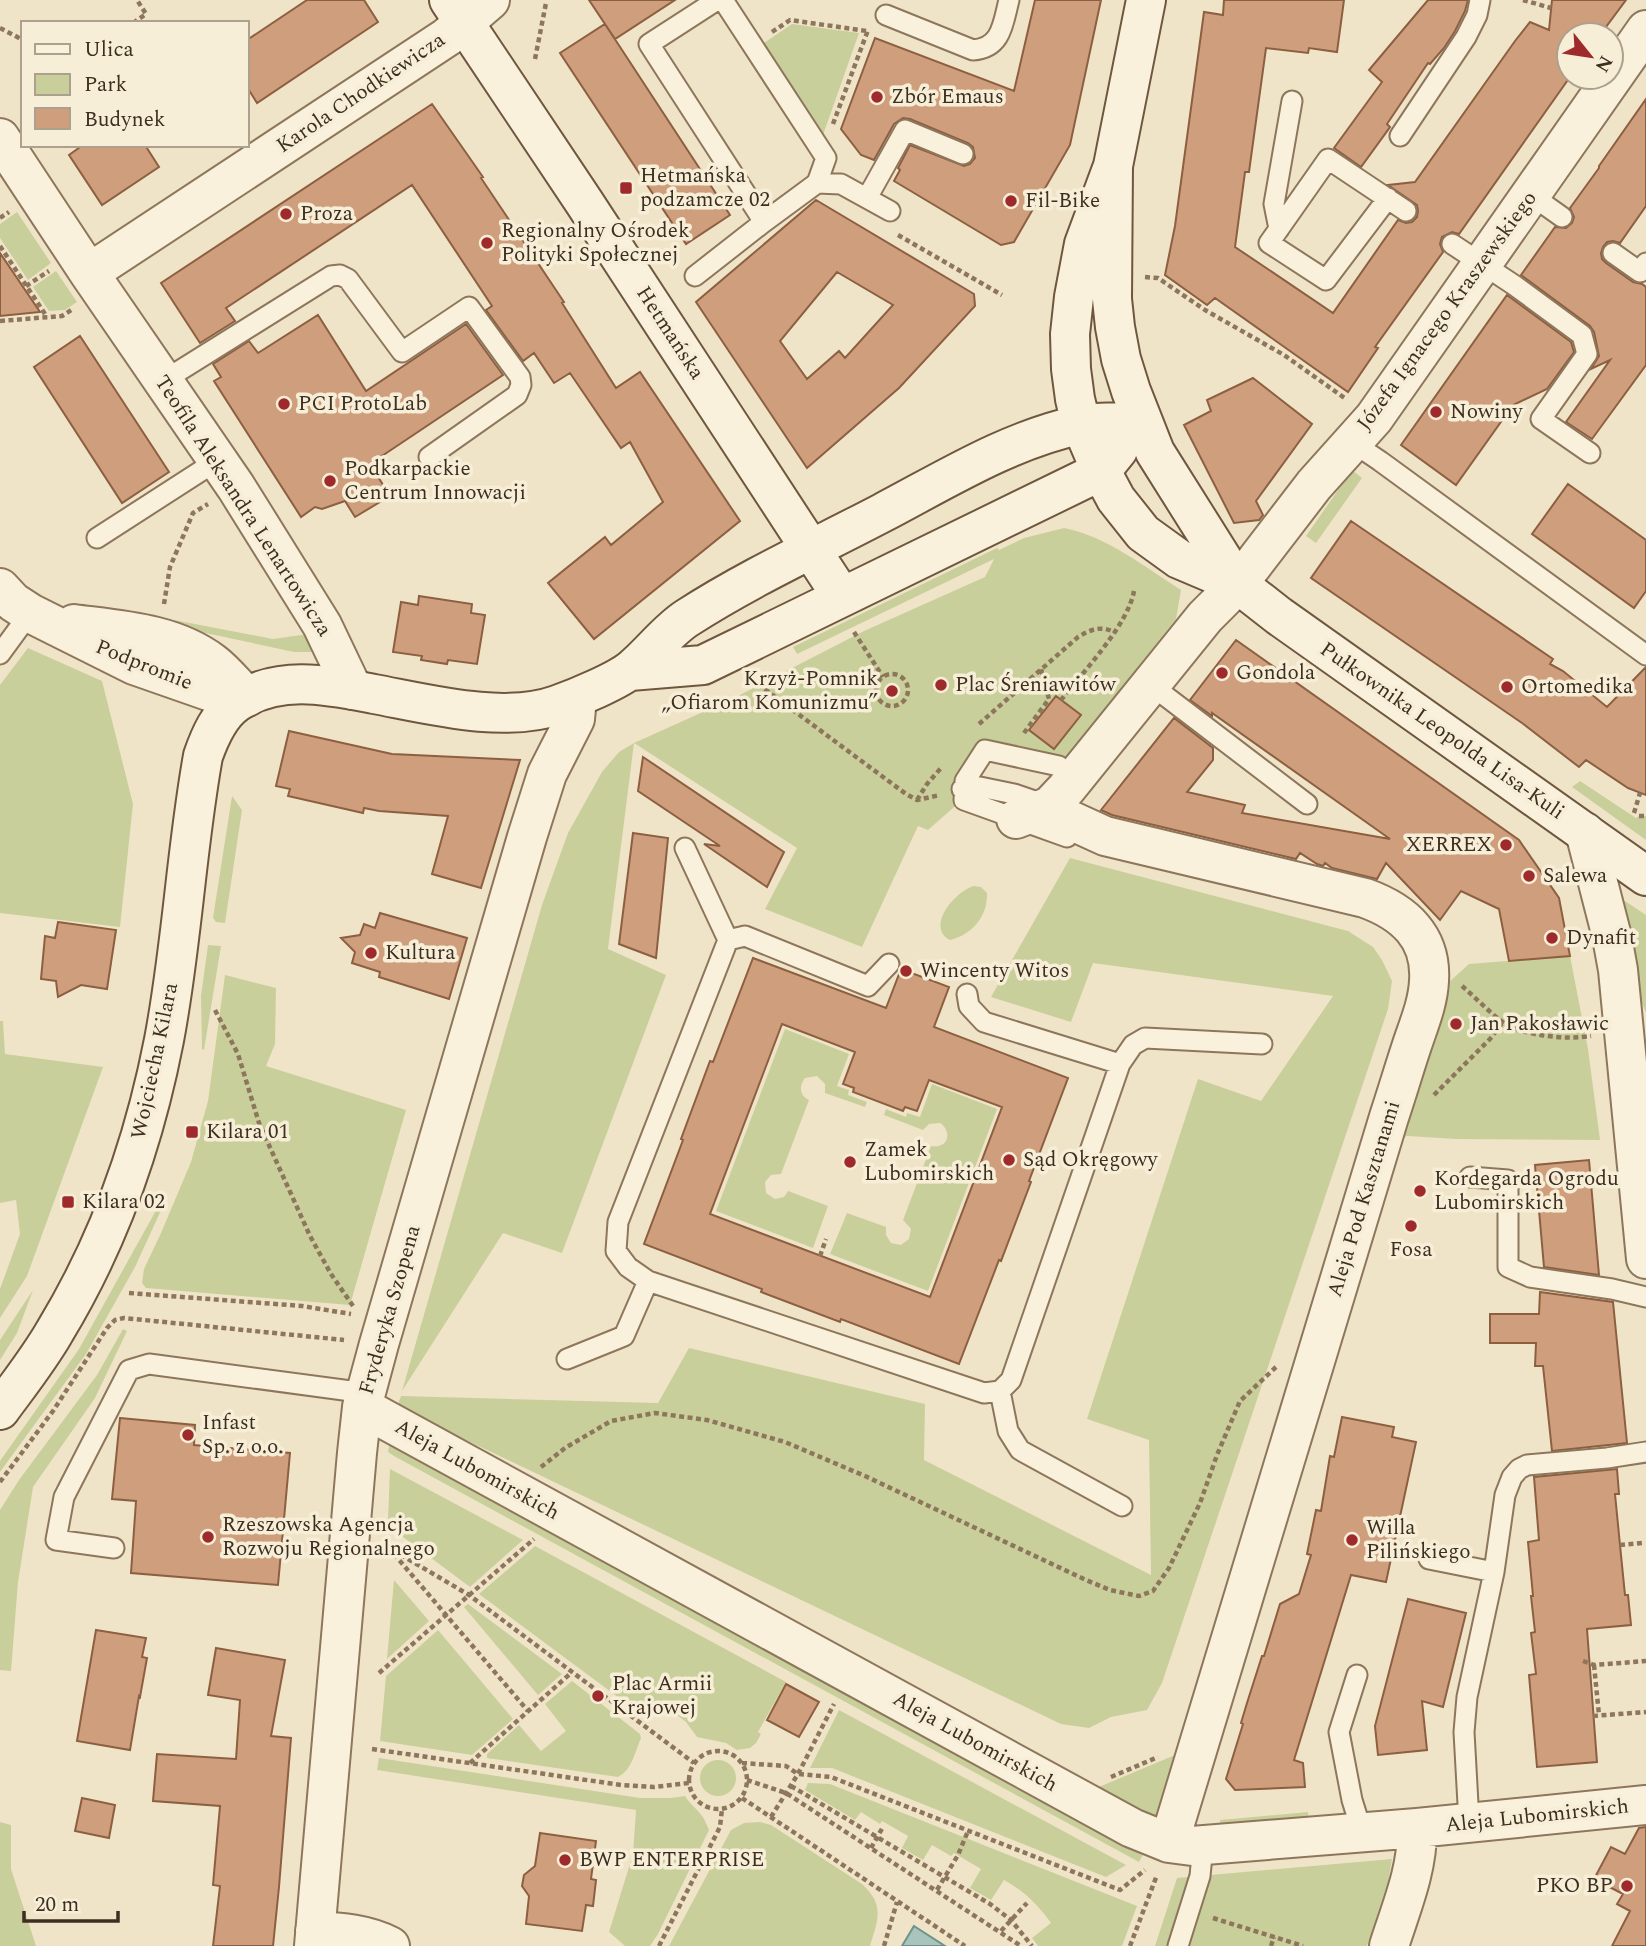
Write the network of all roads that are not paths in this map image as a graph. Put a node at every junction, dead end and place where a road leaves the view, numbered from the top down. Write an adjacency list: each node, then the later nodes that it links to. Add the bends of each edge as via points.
1 (717, 0): 21 (lane, via 649,44)
2 (723, 0): 14 (lane, via 826,158)
3 (1009, 0): 7 (lane, via 1000,34 983,49 973,50)
4 (1146, 0): 13 (street)
5 (1480, 0): 10 (lane, via 1466,37)
6 (468, 7): 27 (street, Karola Chodkiewicza, via 447,37); 36 (street, Hetmańska)
7 (879, 18)
8 (1646, 30): 15 (street, Józefa Ignacego Kraszewskiego)
9 (1292, 101): 22 (lane, via 1274,204)
10 (1399, 136)
11 (0, 138): 27 (street, Teofila Aleksandra Lenartowicza)
12 (963, 154): 16 (lane, via 905,130)
13 (1113, 166): 29 (street, Pułkownika Leopolda Lisa-Kuli, via 1115,327); 31 (street, Pułkownika Leopolda Lisa-Kuli, via 1084,244 1073,297 1071,369)
14 (817, 183): 16 (lane, via 841,184); 21 (lane)
15 (1531, 195): 20 (lane); 24 (street, Józefa Ignacego Kraszewskiego)
16 (867, 198): 18 (lane)
17 (1388, 198): 19 (lane); 22 (lane, via 1328,159); 22 (lane, via 1326,281 1269,243)
18 (890, 211)
19 (1406, 211)
20 (1562, 217)
21 (764, 222): 26 (lane)
22 (1279, 229)
23 (1613, 253): 25 (lane, via 1640,271)
24 (1467, 254): 30 (street, Józefa Ignacego Kraszewskiego); 32 (lane, via 1582,335 1587,354 1541,419)
25 (1646, 263)
26 (695, 276)
27 (76, 280): 28 (street, Teofila Aleksandra Lenartowicza)
28 (163, 381): 33 (lane, via 331,276 348,279 402,352 469,307 520,377 521,385 517,395); 34 (street, Teofila Aleksandra Lenartowicza)
29 (1142, 422): 31 (street); 37 (street, Pułkownika Leopolda Lisa-Kuli, via 1166,471)
30 (1363, 430): 37 (street, Józefa Ignacego Kraszewskiego); 42 (lane, via 1380,461)
31 (1090, 447): 36 (street, via 1013,445); 37 (street, Pułkownika Leopolda Lisa-Kuli, via 1116,499 1143,533 1179,559); 39 (street)
32 (1590, 453)
33 (429, 457)
34 (227, 473): 35 (lane); 45 (street, Teofila Aleksandra Lenartowicza, via 322,625)
35 (97, 538)
36 (812, 549): 39 (street, Hetmańska); 43 (street, via 684,620)
37 (1238, 584): 44 (street, Józefa Ignacego Kraszewskiego); 51 (street, Pułkownika Leopolda Lisa-Kuli)
38 (0, 589): 40 (street, Podpromie)
39 (842, 597): 43 (street, via 703,665)
40 (37, 617): 41 (lane); 46 (street, Podpromie, via 134,665 217,694)
41 (0, 654)
42 (1646, 655)
43 (630, 671): 47 (street)
44 (1151, 685): 49 (lane); 50 (street, Józefa Ignacego Kraszewskiego)
45 (354, 690): 46 (street, Podpromie, via 282,685); 47 (street, via 467,711 522,712)
46 (247, 697): 67 (street, Wojciecha Kilara, via 219,721 203,756 165,1038 129,1174 75,1297)
47 (577, 698): 66 (street, Fryderyka Szopena, via 575,719 547,774 527,837)
48 (963, 789): 50 (lane, via 1003,792); 50 (lane, via 964,800); 50 (lane, via 985,750 1059,766 1064,771)
49 (1307, 804)
50 (1051, 809): 78 (street, Aleja Pod Kasztanami, via 1105,836 1383,904 1411,925 1429,960 1425,1005 1200,1739)
51 (1584, 832): 53 (street, Pułkownika Leopolda Lisa-Kuli); 57 (street)
52 (685, 848): 54 (lane)
53 (1646, 876)
54 (728, 940): 55 (lane, via 745,936 868,986); 62 (lane, via 618,1222 616,1251)
55 (889, 964)
56 (967, 994): 59 (lane, via 969,1006 984,1022)
57 (1636, 1034): 61 (street)
58 (1262, 1044): 59 (lane, via 1146,1038 1133,1045)
59 (1121, 1064): 65 (lane, via 1011,1380)
60 (1470, 1177): 63 (lane, via 1508,1180 1508,1267 1530,1277)
61 (1646, 1259)
62 (648, 1281): 64 (lane, via 624,1336); 65 (lane, via 985,1393)
63 (1646, 1297)
64 (567, 1359)
65 (1000, 1391): 69 (lane, via 1008,1431 1020,1450)
66 (364, 1400): 70 (lane, via 149,1364 129,1370 64,1497 56,1540); 78 (street, Aleja Lubomirskich, via 513,1490); 79 (street, Fryderyka Szopena)
67 (0, 1410)
68 (1646, 1452): 72 (lane, via 1519,1469 1505,1496)
69 (1122, 1506)
70 (114, 1548)
71 (1429, 1559): 72 (lane)
72 (1494, 1572): 75 (lane, via 1467,1697 1464,1732)
73 (1357, 1675): 77 (lane, via 1339,1732)
74 (1646, 1805): 75 (street, Aleja Lubomirskich)
75 (1469, 1822): 76 (street, Aleja Lubomirskich)
76 (1417, 1828): 77 (street, Aleja Lubomirskich); 82 (street, via 1411,1878)
77 (1362, 1832): 78 (street, Aleja Lubomirskich)
78 (1173, 1852): 81 (lane, via 1200,1876)
79 (315, 1939): 80 (street, via 335,1932 374,1938)
80 (390, 1946)
81 (1178, 1946)
82 (1389, 1946)

